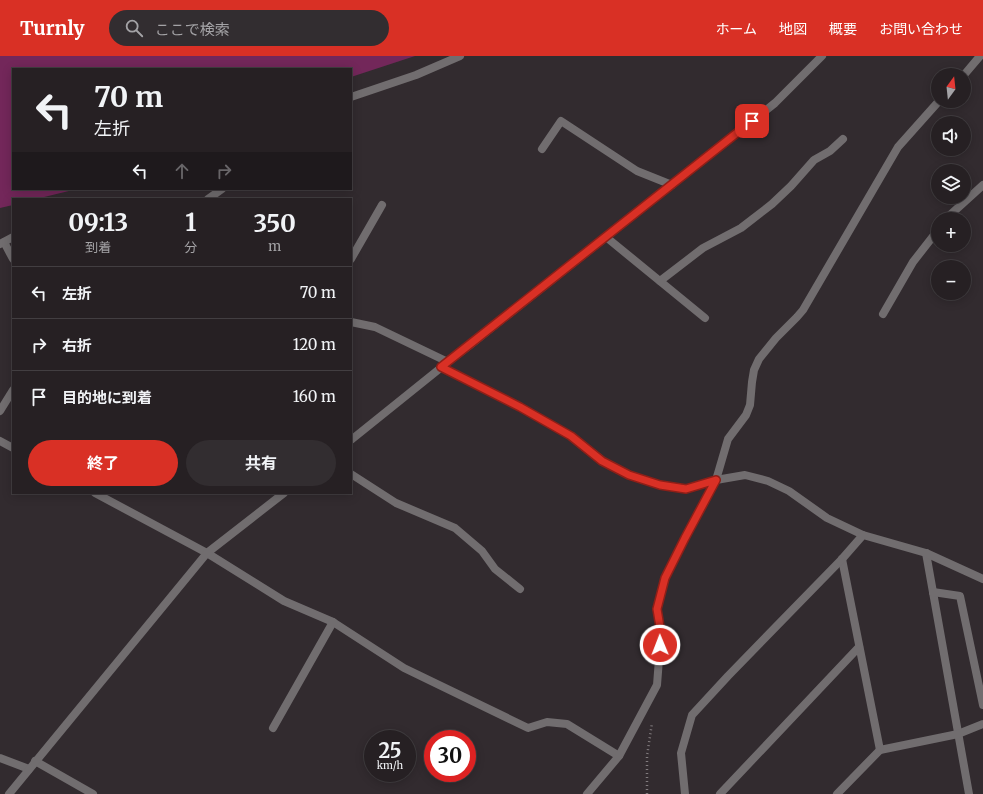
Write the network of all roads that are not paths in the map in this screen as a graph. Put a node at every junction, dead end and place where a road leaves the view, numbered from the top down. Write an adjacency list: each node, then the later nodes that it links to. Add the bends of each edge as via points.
1 (460, 56): 5 (street, via 416,75)
2 (822, 56): 9 (street, via 775,103)
3 (980, 56): 4 (street)
4 (970, 68)
5 (352, 97)
6 (933, 108): 32 (street, via 898,147 803,310 759,359 754,370 750,405 746,415 728,439)
7 (843, 138): 21 (street, via 830,151 814,160 772,204 741,228 703,248)
8 (542, 149): 9 (street, via 561,121 637,170)
9 (672, 185): 15 (street)
10 (983, 185): 14 (street)
11 (221, 190): 12 (street)
12 (209, 198)
13 (382, 205): 20 (street)
14 (953, 212)
15 (606, 237): 21 (street); 25 (street)
16 (12, 238): 18 (street)
17 (931, 239): 22 (street, via 912,262)
18 (2, 243): 19 (street)
19 (12, 258)
20 (352, 258)
21 (660, 281): 23 (street)
22 (883, 314)
23 (705, 318)
24 (352, 322): 25 (street, via 375,327)
25 (444, 364): 28 (street); 32 (street, via 571,436 602,461 629,475 660,485 686,489)
26 (12, 392): 27 (street)
27 (0, 411)
28 (352, 439)
29 (0, 441): 30 (street)
30 (12, 447)
31 (352, 475): 40 (street, via 396,503 454,528 482,551 495,569)
32 (716, 480): 35 (street, via 745,475 768,480 789,490 827,518); 49 (street, via 665,578 657,609 661,633 657,685)
33 (97, 494): 36 (street)
34 (283, 494): 36 (street)
35 (863, 535): 37 (street); 38 (street)
36 (207, 553): 42 (street, via 284,601); 51 (street)
37 (926, 553): 39 (street); 41 (street)
38 (842, 559): 43 (street); 56 (street, via 692,714 681,753)
39 (983, 579)
40 (520, 589)
41 (933, 592): 44 (street, via 960,596); 47 (street)
42 (333, 622): 46 (street); 49 (street, via 404,668 528,728 547,722 567,724)
43 (859, 647): 48 (street); 57 (street)
44 (983, 705)
45 (983, 724): 47 (street)
46 (273, 728)
47 (958, 734): 48 (street); 59 (street)
48 (880, 750): 58 (street)
49 (619, 756): 55 (street)
50 (0, 758): 52 (street)
51 (35, 761): 52 (street); 54 (street)
52 (29, 769): 53 (street)
53 (9, 794)
54 (93, 794)
55 (587, 794)
56 (685, 794)
57 (720, 794)
58 (837, 794)
59 (969, 794)

